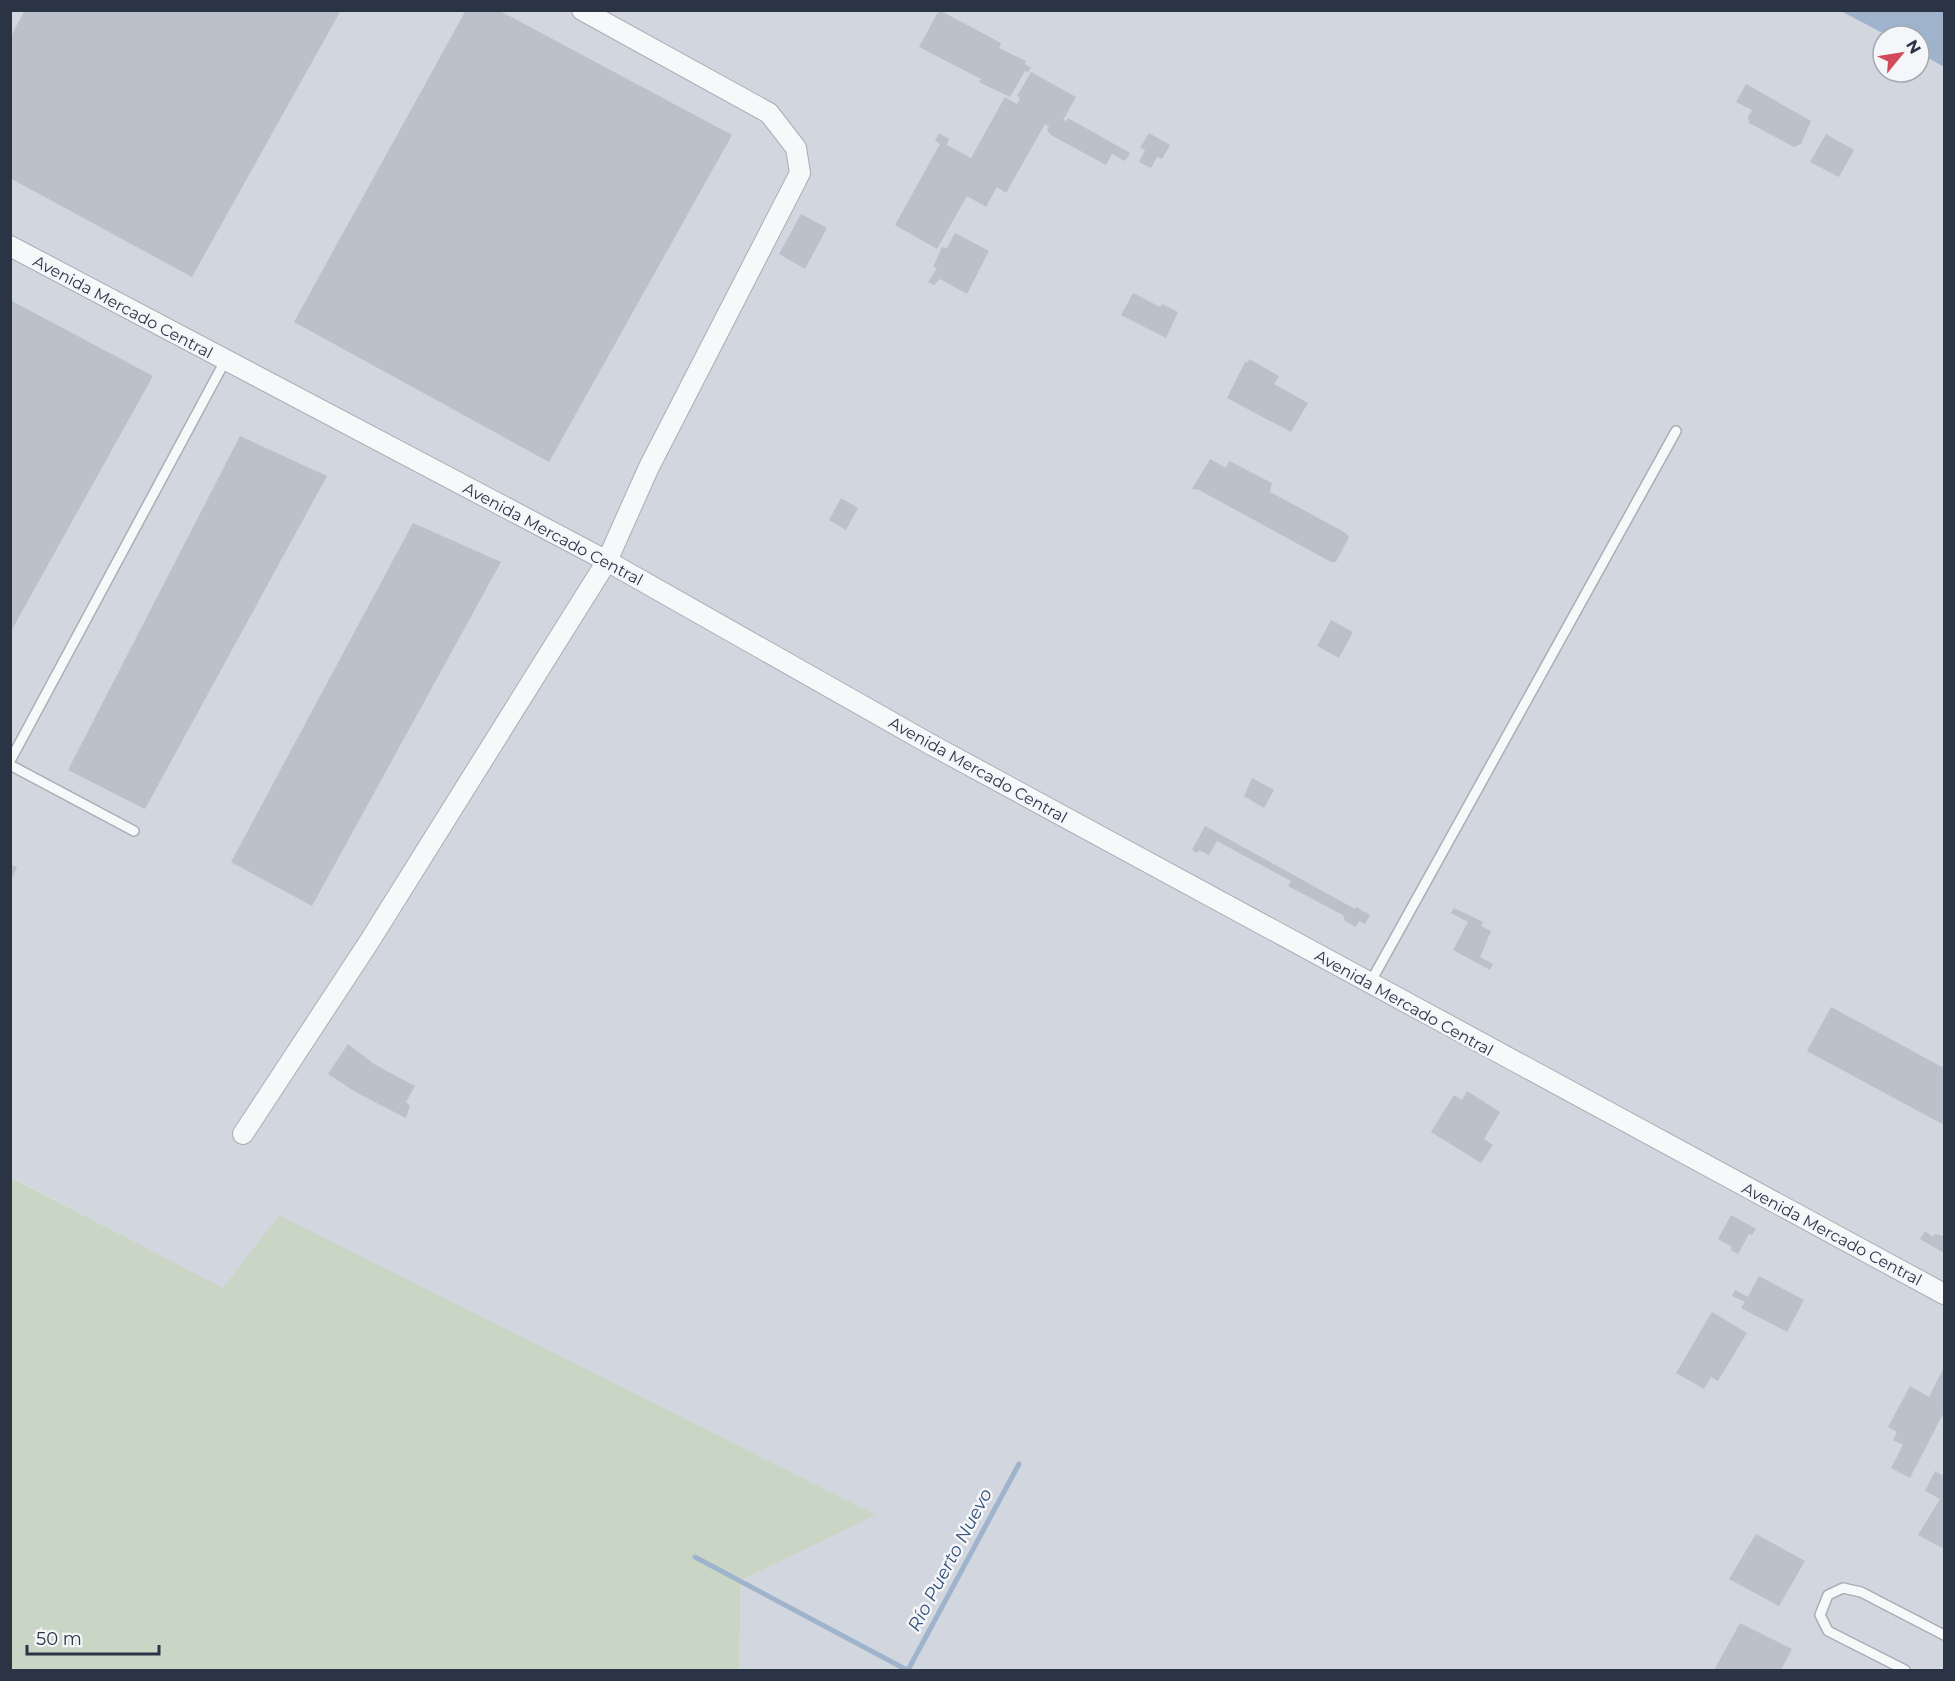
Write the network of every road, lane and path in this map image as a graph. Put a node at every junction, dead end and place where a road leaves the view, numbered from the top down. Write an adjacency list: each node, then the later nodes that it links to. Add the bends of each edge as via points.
1 (582, 10): 5 (street, via 768,113 796,148 800,173 649,467)
2 (10, 246): 3 (street, Avenida Mercado Central)
3 (225, 361): 5 (street, Avenida Mercado Central); 6 (lane)
4 (1676, 431): 8 (lane)
5 (607, 561): 8 (street, Avenida Mercado Central, via 940,750); 9 (street, via 369,942)
6 (10, 763): 7 (lane)
7 (134, 831)
8 (1370, 983): 10 (street, Avenida Mercado Central)
9 (243, 1134)
10 (1944, 1294)
11 (1944, 1635): 12 (lane, via 1861,1592 1843,1588 1828,1595 1820,1615 1828,1631)
12 (1905, 1671)

